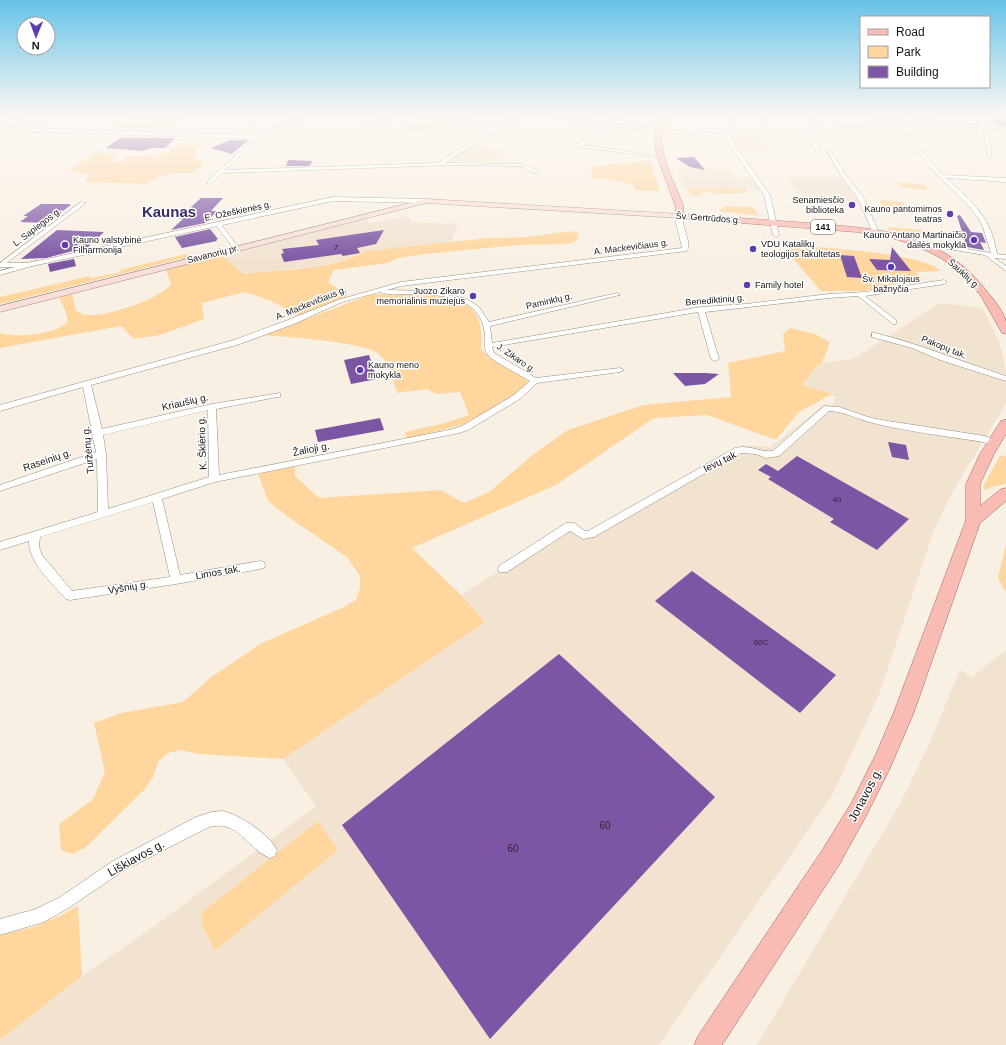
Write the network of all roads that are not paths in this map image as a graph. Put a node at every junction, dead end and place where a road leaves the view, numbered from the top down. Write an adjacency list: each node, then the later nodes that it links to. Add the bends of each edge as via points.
1 (227, 166): 8 (street)
2 (392, 166): 8 (street)
3 (524, 166): 9 (street)
4 (665, 166): 13 (main road)
5 (748, 166): 20 (street, via 767,196)
6 (838, 166): 22 (street, via 860,196)
7 (932, 166): 10 (street)
8 (221, 172): 12 (street)
9 (536, 172)
10 (941, 176): 11 (street); 27 (street, via 980,217 986,227)
11 (1006, 180)
12 (209, 183)
13 (676, 196): 18 (main road); 19 (main road, via 693,207)
14 (383, 200): 15 (street, E. Ožeškienės g.); 17 (main road, via 389,203); 21 (street, E. Ožeškienės g., via 339,199)
15 (426, 201): 17 (main road, Savanorių pr.); 18 (main road, Šv. Gertrūdos g. / 141)
16 (83, 203): 30 (street, L. Sapiegos g.)
17 (390, 209): 25 (main road, Savanorių pr.)
18 (680, 216): 19 (main road, Šv. Gertrūdos g. / 141); 33 (street, A. Mackevičiaus g., via 685,250 426,280)
19 (739, 220): 20 (main road, Šv. Gertrūdos g. / 141)
20 (774, 223): 22 (main road, Šv. Gertrūdos g. / 141); 23 (street)
21 (218, 224): 25 (street); 30 (street, E. Ožeškienės g., via 37,263)
22 (876, 233): 24 (main road, Šv. Gertrūdos g. / 141)
23 (776, 235)
24 (920, 243): 26 (street, Šv. Gertrūdos g.); 29 (main road, Šauklių g. / 141)
25 (236, 248): 36 (main road, Savanorių pr.)
26 (986, 254): 27 (street, Šv. Gertrūdos g.); 29 (street, Šv. Gertrūdos g.); 31 (street)
27 (995, 256): 28 (street, Šv. Gertrūdos g.)
28 (1006, 257)
29 (947, 258): 38 (main road, Šauklių g. / 141, via 974,281)
30 (0, 267)
31 (1006, 269)
32 (944, 282): 35 (street, Benediktinių g.)
33 (379, 289): 40 (street, J. Zikaro g., via 392,293 423,292 463,301 477,308); 48 (street, A. Mackevičiaus g., via 340,301 238,342)
34 (617, 295): 40 (street, Paminklų g.)
35 (860, 295): 37 (street, Benediktinių g.); 39 (street)
36 (0, 309)
37 (701, 309): 43 (street, Benediktinių g.); 44 (street)
38 (1003, 319): 41 (main road, Šauklių g. / 141)
39 (892, 322)
40 (486, 325): 43 (street, J. Zikaro g.)
41 (1006, 331)
42 (874, 335): 46 (street, Pakopų tak., via 915,346)
43 (488, 346): 47 (street, J. Zikaro g., via 491,354)
44 (715, 359)
45 (620, 370): 47 (street)
46 (1006, 379)
47 (535, 381): 56 (street, Žalioji g., via 518,397 456,431)
48 (87, 385): 51 (street, A. Mackevičiaus g.); 53 (street, Turžėnų g.)
49 (277, 395): 50 (street, Kriaušių g.)
50 (212, 407): 53 (street, Kriaušių g.); 56 (street, K. Šklėrio g.)
51 (0, 408)
52 (1006, 424): 54 (main road, Jonavos g.)
53 (98, 433): 55 (street, Turžėnų g.)
54 (1000, 443): 61 (main road, Jonavos g., via 987,454 973,484); 65 (street, Ievų tak., via 864,419 826,408 776,454 766,455 757,451 738,450 590,534 583,534 570,526)
55 (101, 454): 57 (street, Raseinių g.); 60 (street, Turžėnų g.)
56 (214, 479): 59 (street, Žalioji g.)
57 (0, 488)
58 (1006, 493): 61 (main road)
59 (156, 496): 60 (street, Žalioji g.); 66 (street)
60 (103, 513): 62 (street, Žalioji g.)
61 (973, 520): 69 (main road, Jonavos g., via 904,712 880,768 831,857)
62 (35, 534): 63 (street, Žalioji g.); 66 (street, Vyšnių g., via 34,547 37,557 70,596)
63 (0, 546)
64 (260, 565): 66 (street, Limos tak.)
65 (503, 570)
66 (176, 580)
67 (270, 850): 68 (street, Liškiavos g., via 232,821 224,818 211,819 118,866 59,906 38,916)
68 (0, 927)
69 (707, 1045)

